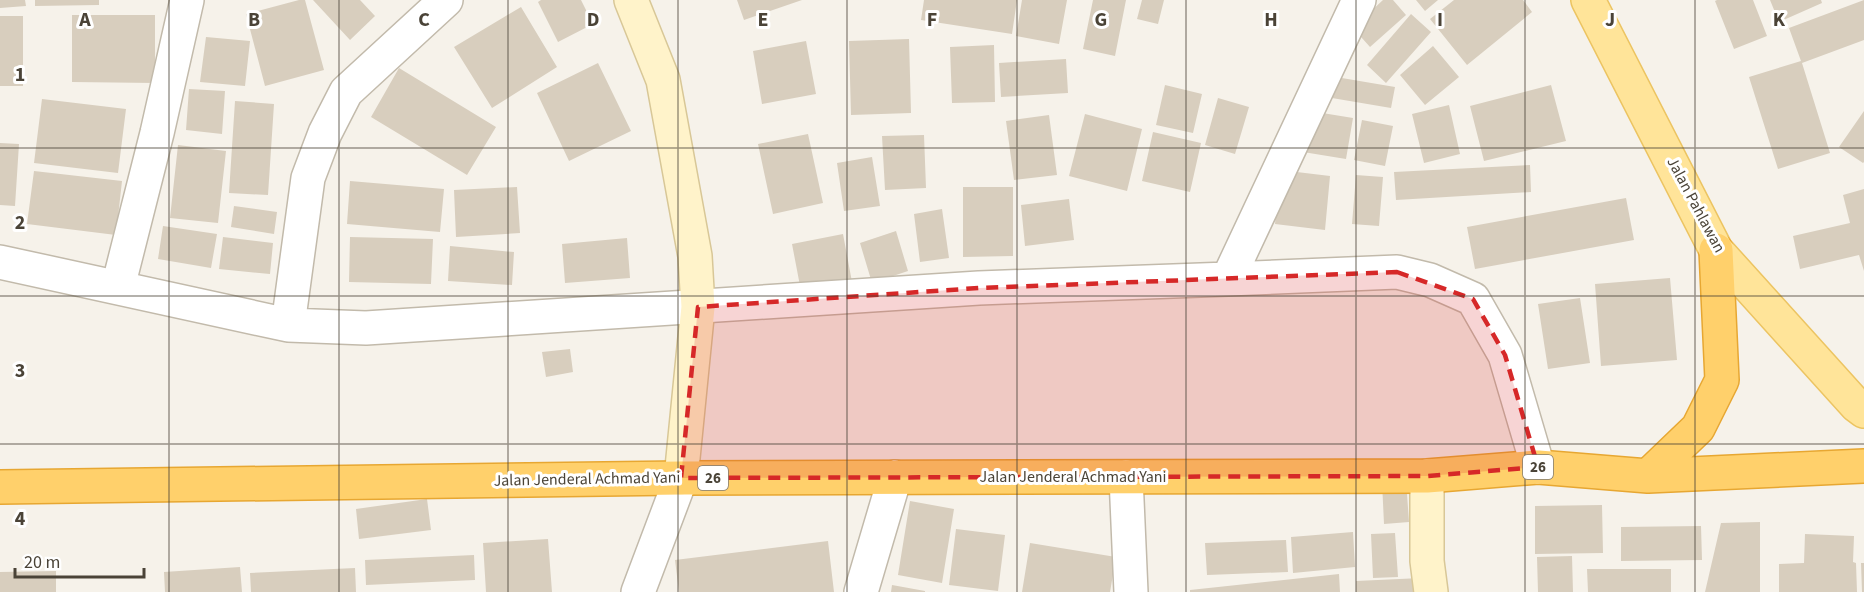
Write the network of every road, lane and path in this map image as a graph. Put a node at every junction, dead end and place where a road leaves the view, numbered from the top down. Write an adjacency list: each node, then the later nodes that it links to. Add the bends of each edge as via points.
1 (187, 0): 9 (street)
2 (446, 0): 11 (street, via 346,92 325,133 308,178)
3 (631, 0): 10 (main road, via 663,80 695,256)
4 (1359, 0): 8 (street)
5 (1595, 2): 6 (main road, Jalan Pahlawan)
6 (1716, 249): 12 (main road, Jalan Pahlawan); 16 (highway, via 1722,380 1698,428)
7 (0, 262): 9 (street)
8 (1228, 279): 10 (street, via 979,288); 14 (street, via 1397,272 1430,280 1473,299 1505,355)
9 (118, 287): 11 (street)
10 (698, 307): 11 (street, via 366,328); 19 (main road)
11 (288, 325)
12 (1864, 411)
13 (1864, 466): 16 (highway, 26)
14 (1538, 467): 15 (highway, 26); 16 (highway, 26)
15 (1427, 476): 18 (highway, Jalan Jenderal Achmad Yani / 26); 24 (main road)
16 (1648, 476)
17 (895, 477): 18 (highway, Jalan Jenderal Achmad Yani / 26); 19 (highway, Jalan Jenderal Achmad Yani / 26); 22 (street)
18 (1126, 477): 23 (street)
19 (681, 478): 20 (highway, Jalan Jenderal Achmad Yani / 26); 21 (street)
20 (0, 487)
21 (638, 592)
22 (861, 592)
23 (1131, 592)
24 (1431, 592)

